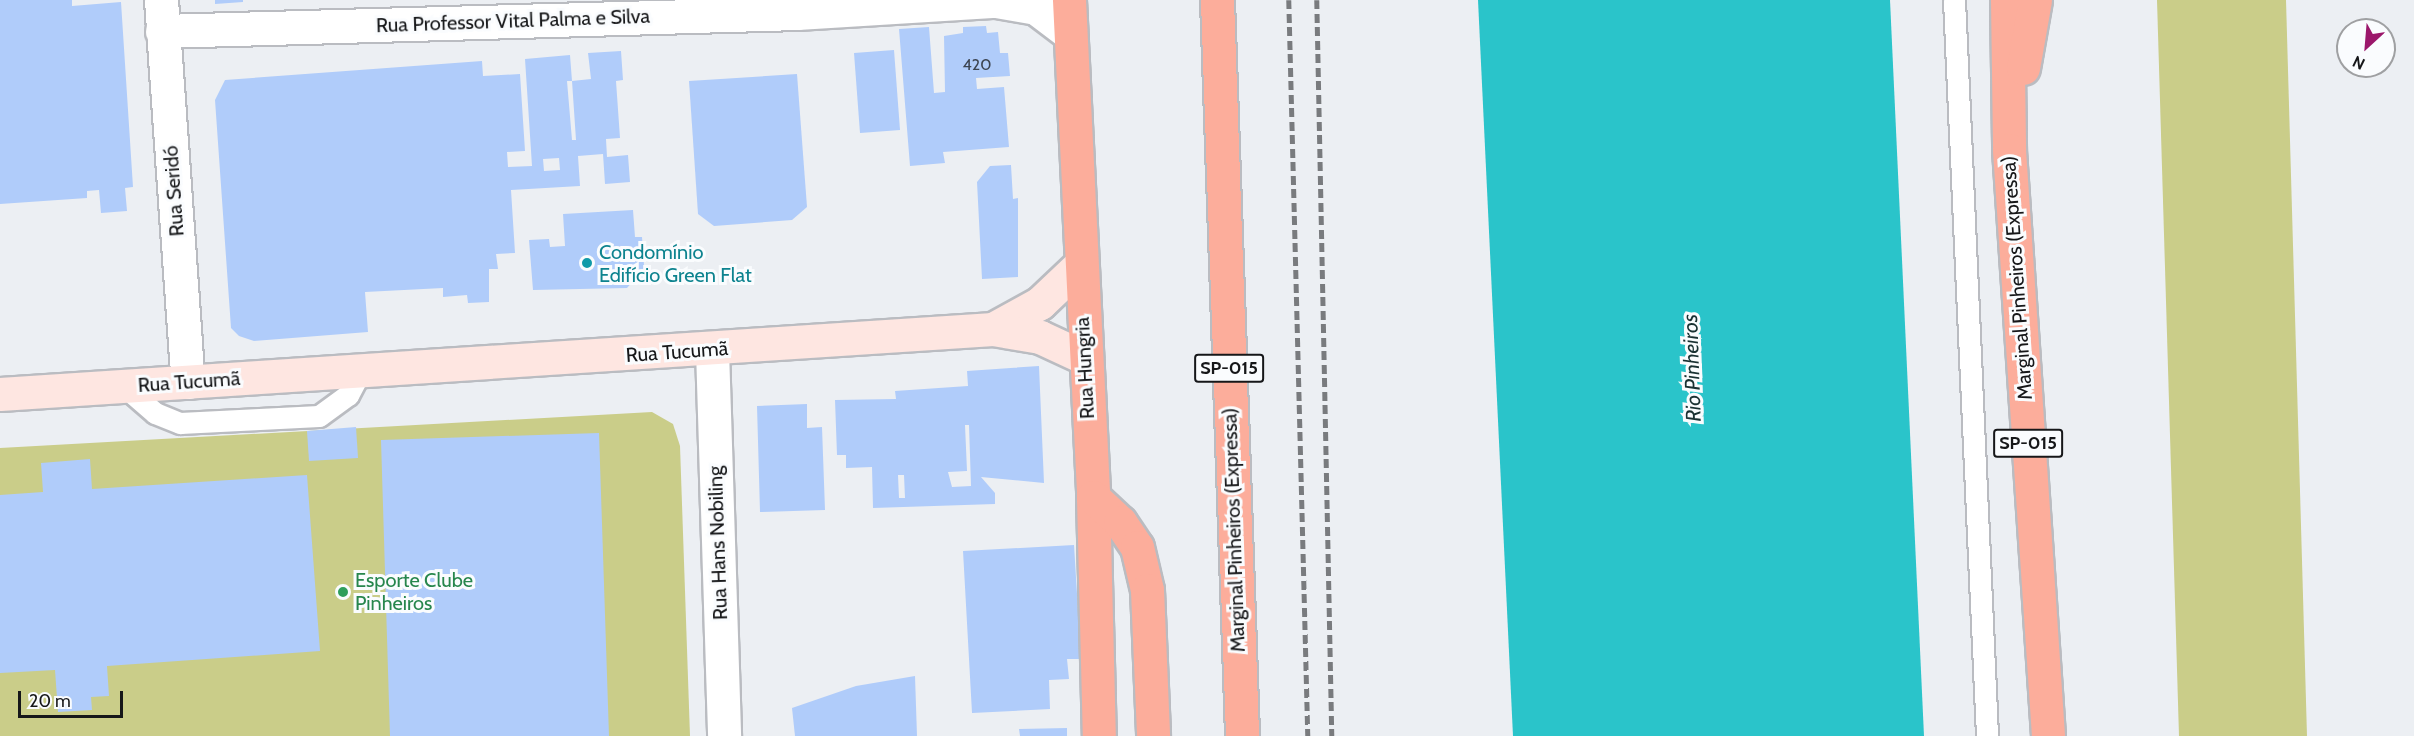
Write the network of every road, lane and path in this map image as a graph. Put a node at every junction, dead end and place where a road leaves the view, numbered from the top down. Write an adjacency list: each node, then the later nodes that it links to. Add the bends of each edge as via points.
1 (1069, 0): 8 (highway, Rua Hungria)
2 (1217, 0): 22 (highway, Marginal Pinheiros (Expressa) / SP-015)
3 (1954, 0): 23 (lane)
4 (2007, 0): 9 (highway, Marginal Pinheiros (Expressa) / SP-015)
5 (2035, 0): 9 (highway)
6 (796, 7): 7 (street, Rua Professor Vital Palma e Silva); 8 (street, Rua Professor Vital Palma e Silva, via 1017,2 1036,8)
7 (162, 15): 15 (street, Rua Seridó)
8 (1070, 33): 10 (highway, Rua Hungria)
9 (2009, 150): 24 (highway, Marginal Pinheiros (Expressa) / SP-015)
10 (1080, 265): 11 (street, Rua Tucumã, via 1040,303); 13 (highway, Rua Hungria)
11 (993, 329): 12 (street, Rua Tucumã); 13 (street, Rua Tucumã, via 1040,338)
12 (712, 350): 14 (street, Rua Tucumã); 19 (street, Rua Hans Nobiling)
13 (1083, 357): 18 (highway, Rua Hungria)
14 (361, 371): 15 (street, Rua Tucumã); 16 (lane, Rua Tucumã, via 348,395 319,416 180,423 154,413)
15 (188, 382): 16 (street, Rua Tucumã)
16 (124, 386): 17 (street, Rua Tucumã)
17 (0, 394)
18 (1093, 497): 20 (highway, Rua Hungria); 21 (highway, via 1120,522 1137,547 1147,590)
19 (724, 736)
20 (1099, 736)
21 (1153, 736)
22 (1242, 736)
23 (1987, 736)
24 (2048, 736)

